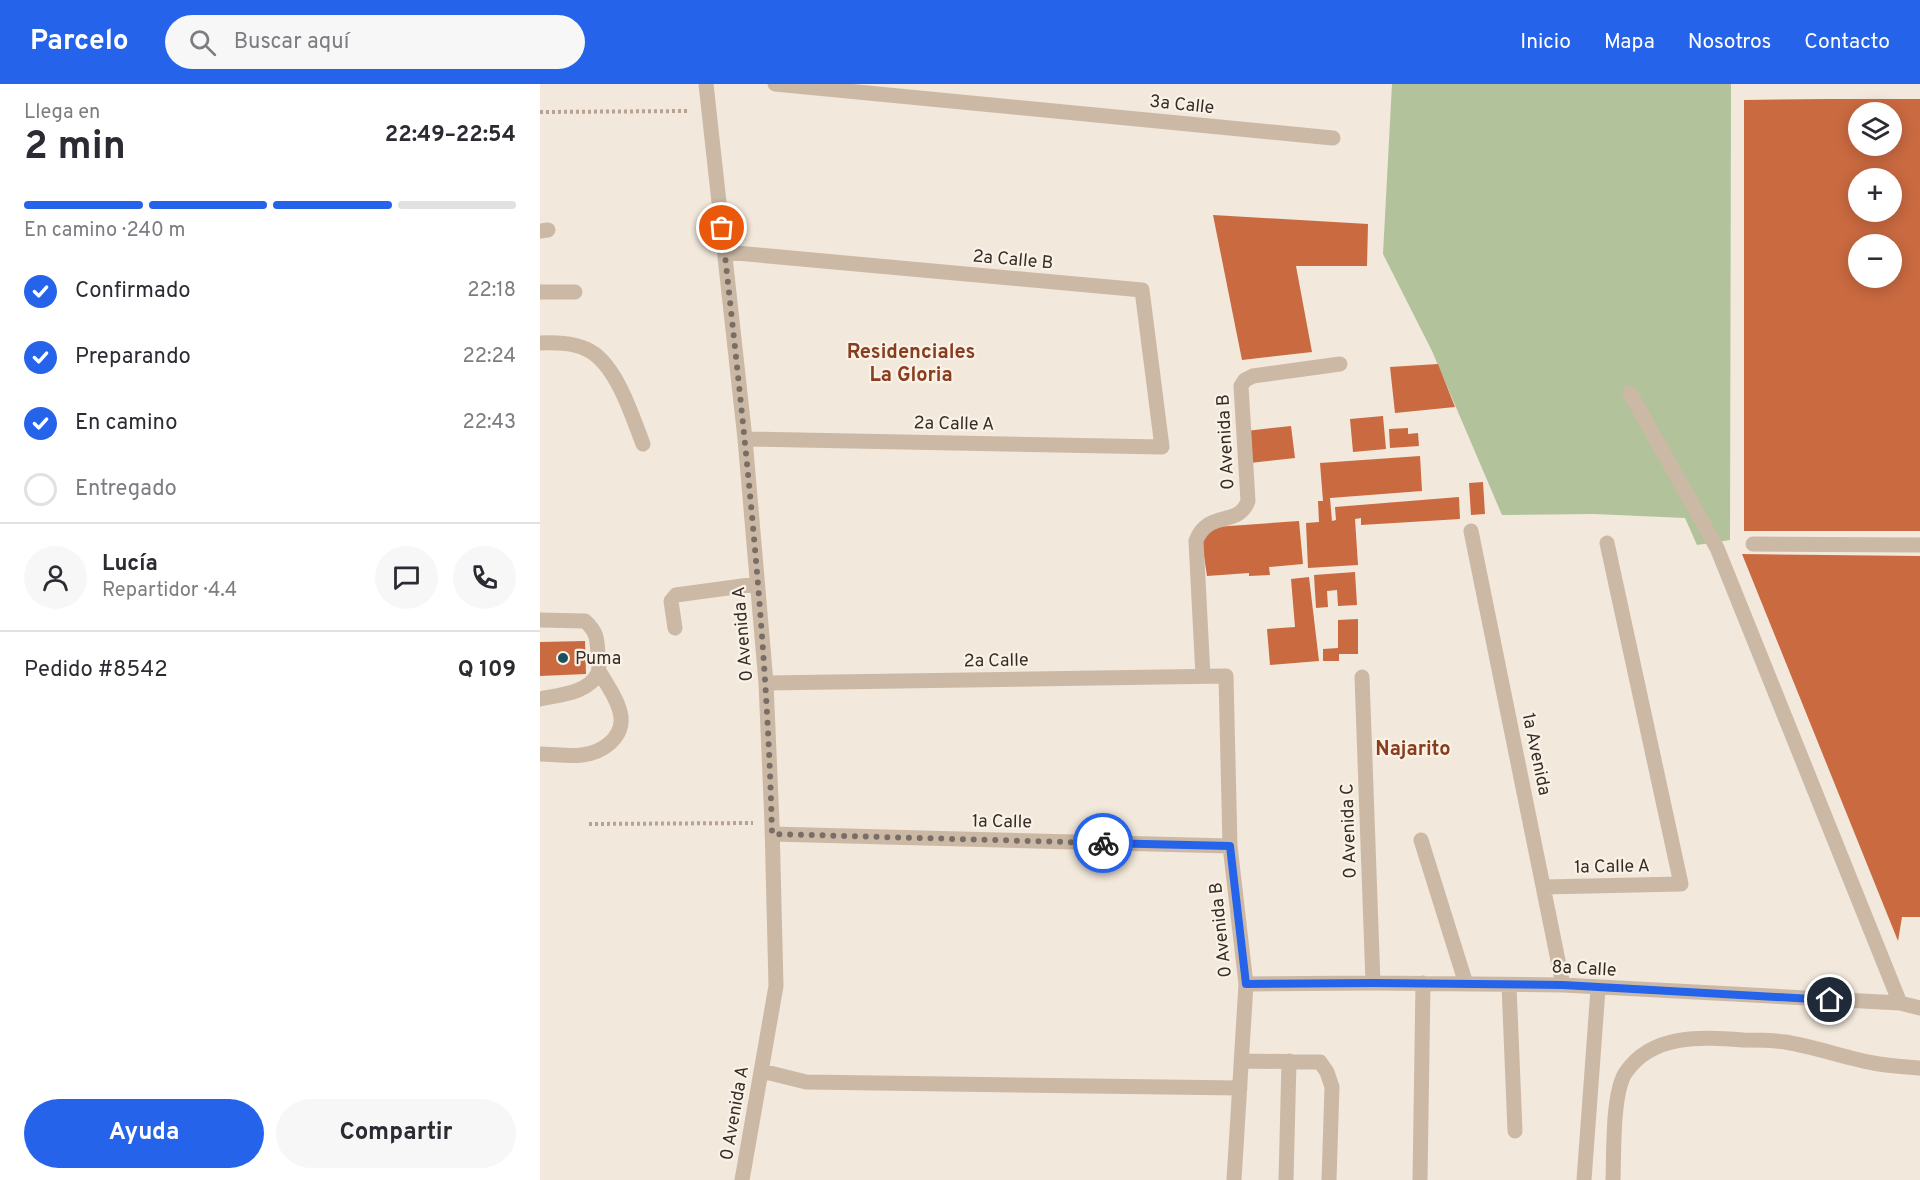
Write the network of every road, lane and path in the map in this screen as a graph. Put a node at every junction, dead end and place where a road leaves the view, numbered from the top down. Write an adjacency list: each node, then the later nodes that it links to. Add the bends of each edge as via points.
1 (706, 84): 3 (street, 0 Avenida A)
2 (775, 84): 5 (street, 3a Calle)
3 (709, 111): 4 (path); 6 (street, 0 Avenida A)
4 (540, 112)
5 (1333, 138)
6 (725, 252): 12 (street, 0 Avenida A); 14 (street, 2a Calle B, via 1142,290)
7 (540, 292): 8 (street)
8 (575, 292)
9 (540, 343): 13 (street, via 587,349 602,360 621,388)
10 (1340, 364): 23 (street, 0 Avenida B, via 1253,376 1241,386 1248,501 1240,513 1208,523 1196,541)
11 (1630, 393): 41 (street, via 1717,548)
12 (745, 439): 14 (street, 2a Calle A); 19 (street, 0 Avenida A)
13 (643, 444)
14 (1162, 447)
15 (1471, 531): 33 (street, 1a Avenida)
16 (1607, 543): 33 (street, 1a Calle A, via 1681,884)
17 (1753, 544): 18 (street)
18 (1920, 545)
19 (758, 584): 21 (street, via 676,595 671,601); 26 (street, 0 Avenida A)
20 (540, 620): 22 (street, via 585,621 595,630)
21 (675, 628)
22 (599, 671): 27 (street, via 591,683); 28 (street, via 621,717 613,741 602,750 583,755)
23 (1203, 676): 24 (street, 2a Calle); 26 (street, 2a Calle)
24 (1226, 676): 32 (street, 0 Avenida B)
25 (1362, 677): 34 (street, 0 Avenida C)
26 (766, 684): 30 (street, 0 Avenida A)
27 (540, 699)
28 (540, 754)
29 (589, 824): 30 (path)
30 (772, 829): 32 (street, 1a Calle); 46 (street, 0 Avenida A, via 776,986)
31 (1421, 840): 37 (street)
32 (1230, 846): 36 (street, 0 Avenida B)
33 (1544, 887): 39 (street, 1a Avenida)
34 (1373, 983): 35 (street, 8a Calle); 36 (street, 8a Calle)
35 (1423, 983): 37 (street, 8a Calle); 53 (street)
36 (1246, 984): 43 (street, 0 Avenida B)
37 (1467, 984): 38 (street, 8a Calle)
38 (1509, 985): 39 (street, 8a Calle); 48 (street)
39 (1563, 985): 40 (street, 8a Calle)
40 (1598, 989): 41 (street, 8a Calle); 54 (street)
41 (1900, 1004): 42 (street, 8a Calle)
42 (1920, 1008)
43 (1241, 1060): 44 (street); 47 (street, 0 Avenida B)
44 (1289, 1061): 51 (street); 52 (street, via 1320,1062 1327,1072 1332,1087)
45 (1920, 1068): 55 (street, via 1879,1064 1785,1042 1681,1039 1659,1046 1641,1056 1626,1072 1621,1085)
46 (762, 1071): 47 (street, via 806,1082); 49 (street, 0 Avenida A)
47 (1240, 1088): 50 (street, 0 Avenida B)
48 (1515, 1131)
49 (742, 1180)
50 (1234, 1180)
51 (1286, 1180)
52 (1329, 1180)
53 (1420, 1180)
54 (1584, 1180)
55 (1613, 1180)

